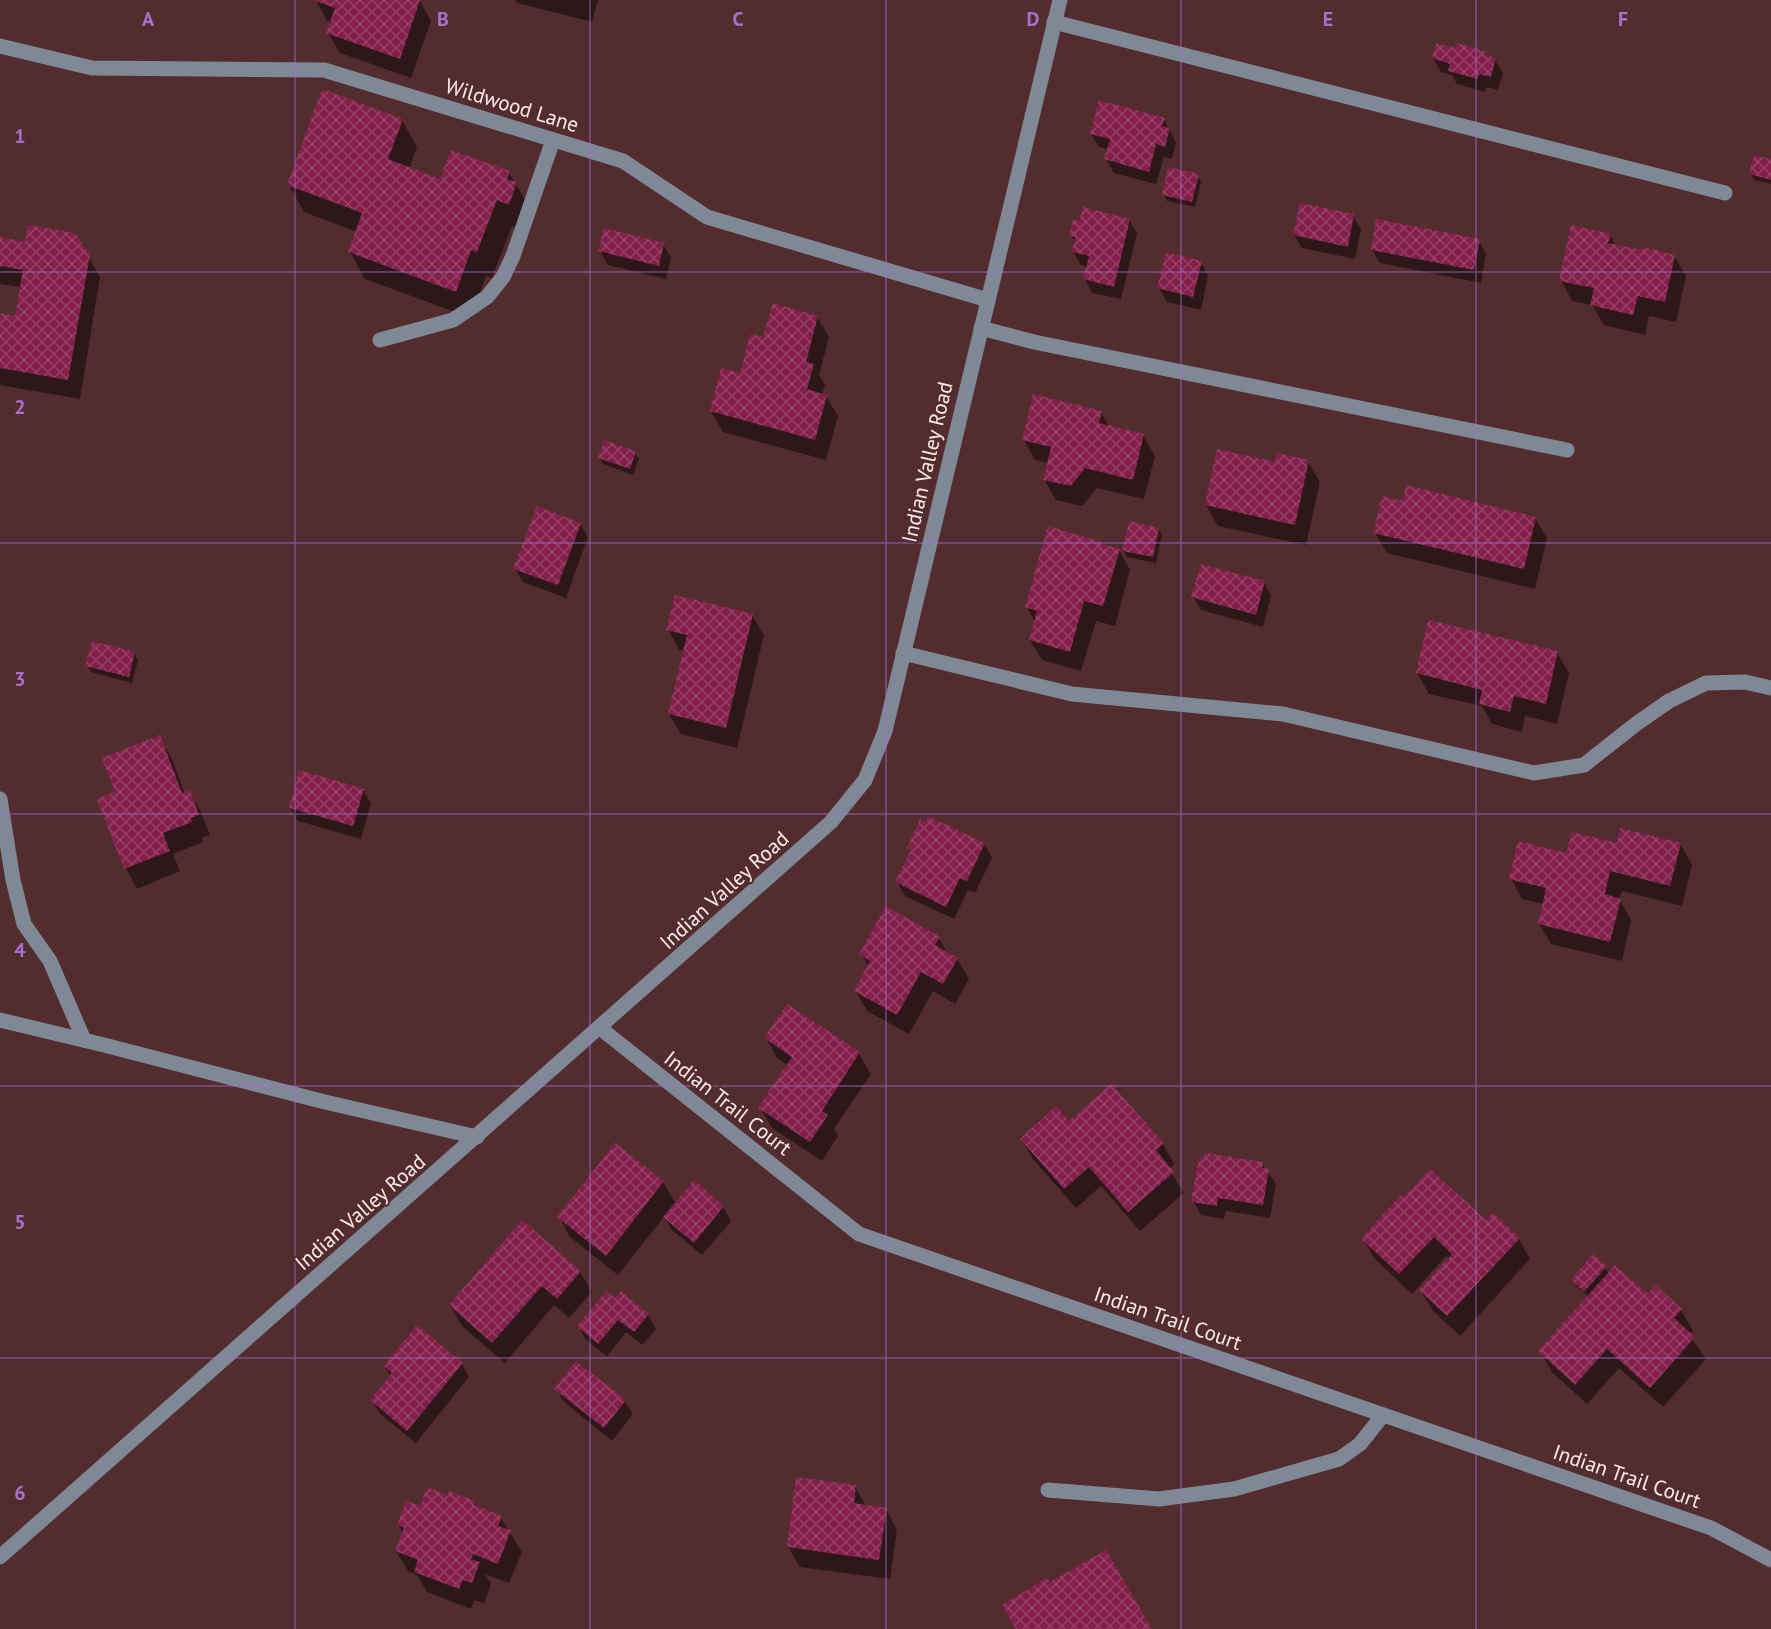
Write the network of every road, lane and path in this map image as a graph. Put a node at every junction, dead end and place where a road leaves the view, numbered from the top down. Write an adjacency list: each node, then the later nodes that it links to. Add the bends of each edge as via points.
1 (1060, 0): 2 (street, Indian Valley Road)
2 (1054, 22): 5 (street); 6 (street, Indian Valley Road)
3 (0, 46): 4 (street, Wildwood Lane, via 92,68 324,70)
4 (553, 140): 6 (street, Wildwood Lane, via 623,161 707,217); 8 (street, via 513,256 503,278 487,297 453,320)
5 (1725, 193)
6 (988, 300): 7 (street, Indian Valley Road)
7 (981, 328): 9 (street); 10 (street, Indian Valley Road)
8 (380, 340)
9 (1567, 450)
10 (903, 653): 11 (street, via 1072,694 1282,714 1534,773 1584,765 1669,701 1706,683 1745,682); 14 (street, Indian Valley Road, via 885,731 865,780 831,822)
11 (1771, 688)
12 (0, 799): 15 (street, via 24,924 50,961)
13 (0, 1020): 15 (street)
14 (600, 1028): 16 (street, Indian Valley Road); 17 (street, Indian Trail Court, via 859,1234)
15 (84, 1040): 16 (street)
16 (477, 1137): 19 (street, Indian Valley Road)
17 (1383, 1414): 18 (street, via 1360,1444 1339,1460 1234,1489 1159,1499); 20 (street, Indian Trail Court, via 1711,1528)
18 (1048, 1490)
19 (0, 1557)
20 (1771, 1560)

